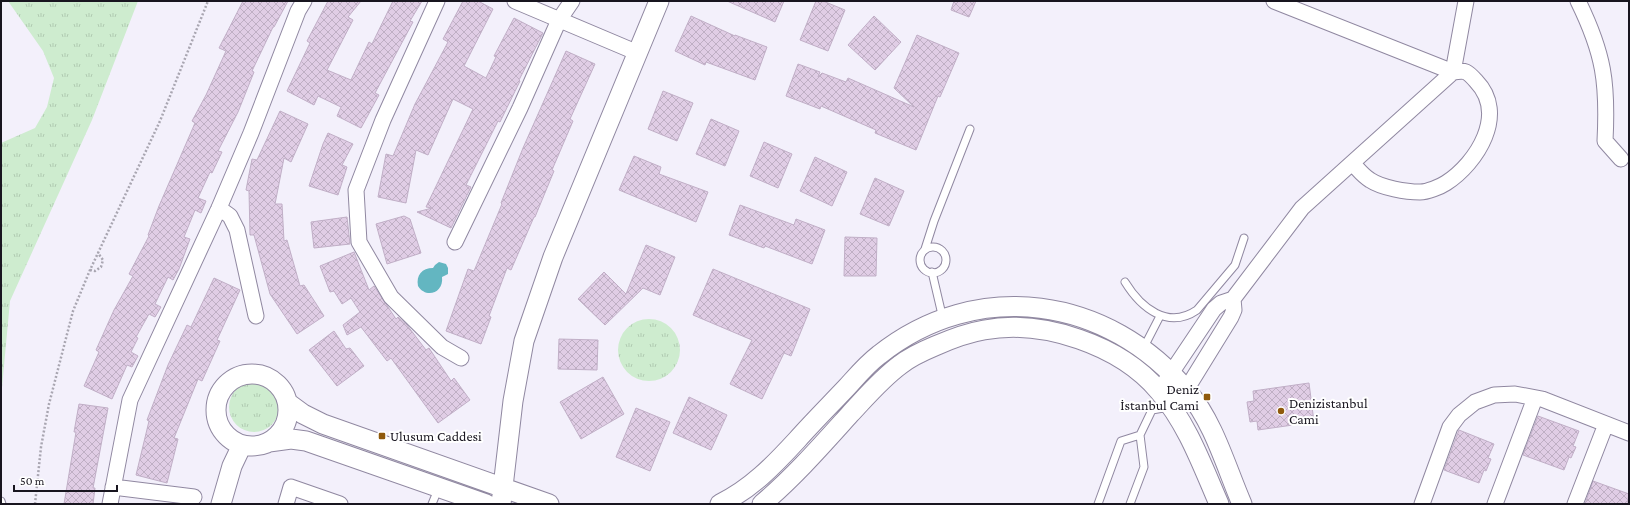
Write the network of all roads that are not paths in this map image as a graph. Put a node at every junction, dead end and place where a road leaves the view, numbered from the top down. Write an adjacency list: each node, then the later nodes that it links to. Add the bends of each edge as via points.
1 (304, 1): 16 (street)
2 (436, 1): 26 (street, via 383,120 356,190 359,242 390,297 442,347)
3 (515, 1): 10 (street)
4 (572, 1): 10 (street)
5 (659, 1): 11 (street)
6 (1274, 1): 9 (street)
7 (1466, 1): 12 (street)
8 (1578, 1): 14 (street, via 1592,28 1603,66 1606,100 1605,141)
9 (1293, 5): 12 (street)
10 (559, 20): 11 (street); 18 (street, via 520,108)
11 (638, 53): 40 (street, via 553,256 524,341 513,401)
12 (1453, 72): 15 (street); 15 (street, via 1468,72 1488,99 1488,126 1480,148 1466,166 1445,184 1421,192 1394,189 1370,180)
13 (970, 129): 19 (lane)
14 (1621, 159)
15 (1352, 163): 22 (street, via 1302,208)
16 (219, 208): 23 (street, via 230,216 237,230); 38 (street, via 130,400)
17 (1244, 238): 24 (lane, via 1235,265 1197,310 1191,315 1175,319)
18 (455, 242)
19 (925, 249): 20 (lane, via 920,257 921,265); 20 (lane, via 938,248 945,258 943,267)
20 (932, 272): 25 (lane)
21 (1125, 282): 24 (lane, via 1141,303)
22 (1233, 299): 28 (street, via 1221,303 1214,309); 29 (street, via 1234,310 1231,317)
23 (256, 316)
24 (1160, 316): 27 (lane)
25 (943, 319): 27 (street, via 967,311 988,308 1036,307 1057,310 1112,329); 48 (street, via 909,334 877,356 760,478 735,497)
26 (461, 358)
27 (1139, 359): 28 (street, via 1160,362); 31 (street); 49 (street, via 1114,355 1090,343 1045,330 985,329 960,335 920,352 900,364 876,386 790,479)
28 (1171, 374): 29 (street); 31 (street)
29 (1186, 390): 31 (street); 53 (street, via 1203,414)
30 (1535, 398): 33 (street); 54 (street, via 1515,394 1494,395 1475,402 1459,415 1450,427); 55 (street)
31 (1159, 402): 35 (lane); 52 (street, via 1182,421)
32 (288, 403): 36 (street, via 288,413 282,431); 37 (street, via 279,384 261,374 241,375 228,383 218,395 216,416 224,434); 40 (street, via 302,414 323,424)
33 (1606, 424): 34 (street); 56 (street)
34 (1629, 433)
35 (1140, 434): 50 (lane, via 1121,441); 51 (lane, via 1144,467)
36 (268, 442): 37 (street, via 253,446); 39 (street, via 291,439 306,441)
37 (242, 445): 43 (street, via 232,466)
38 (113, 487): 41 (street); 42 (street)
39 (435, 496): 46 (street)
40 (502, 496): 47 (street)
41 (194, 497)
42 (110, 504)
43 (221, 504)
44 (286, 504): 45 (street, via 291,487)
45 (340, 504)
46 (486, 504)
47 (549, 504)
48 (720, 504)
49 (762, 504)
50 (1098, 504)
51 (1130, 504)
52 (1219, 504)
53 (1242, 504)
54 (1422, 504)
55 (1495, 504)
56 (1575, 504)

